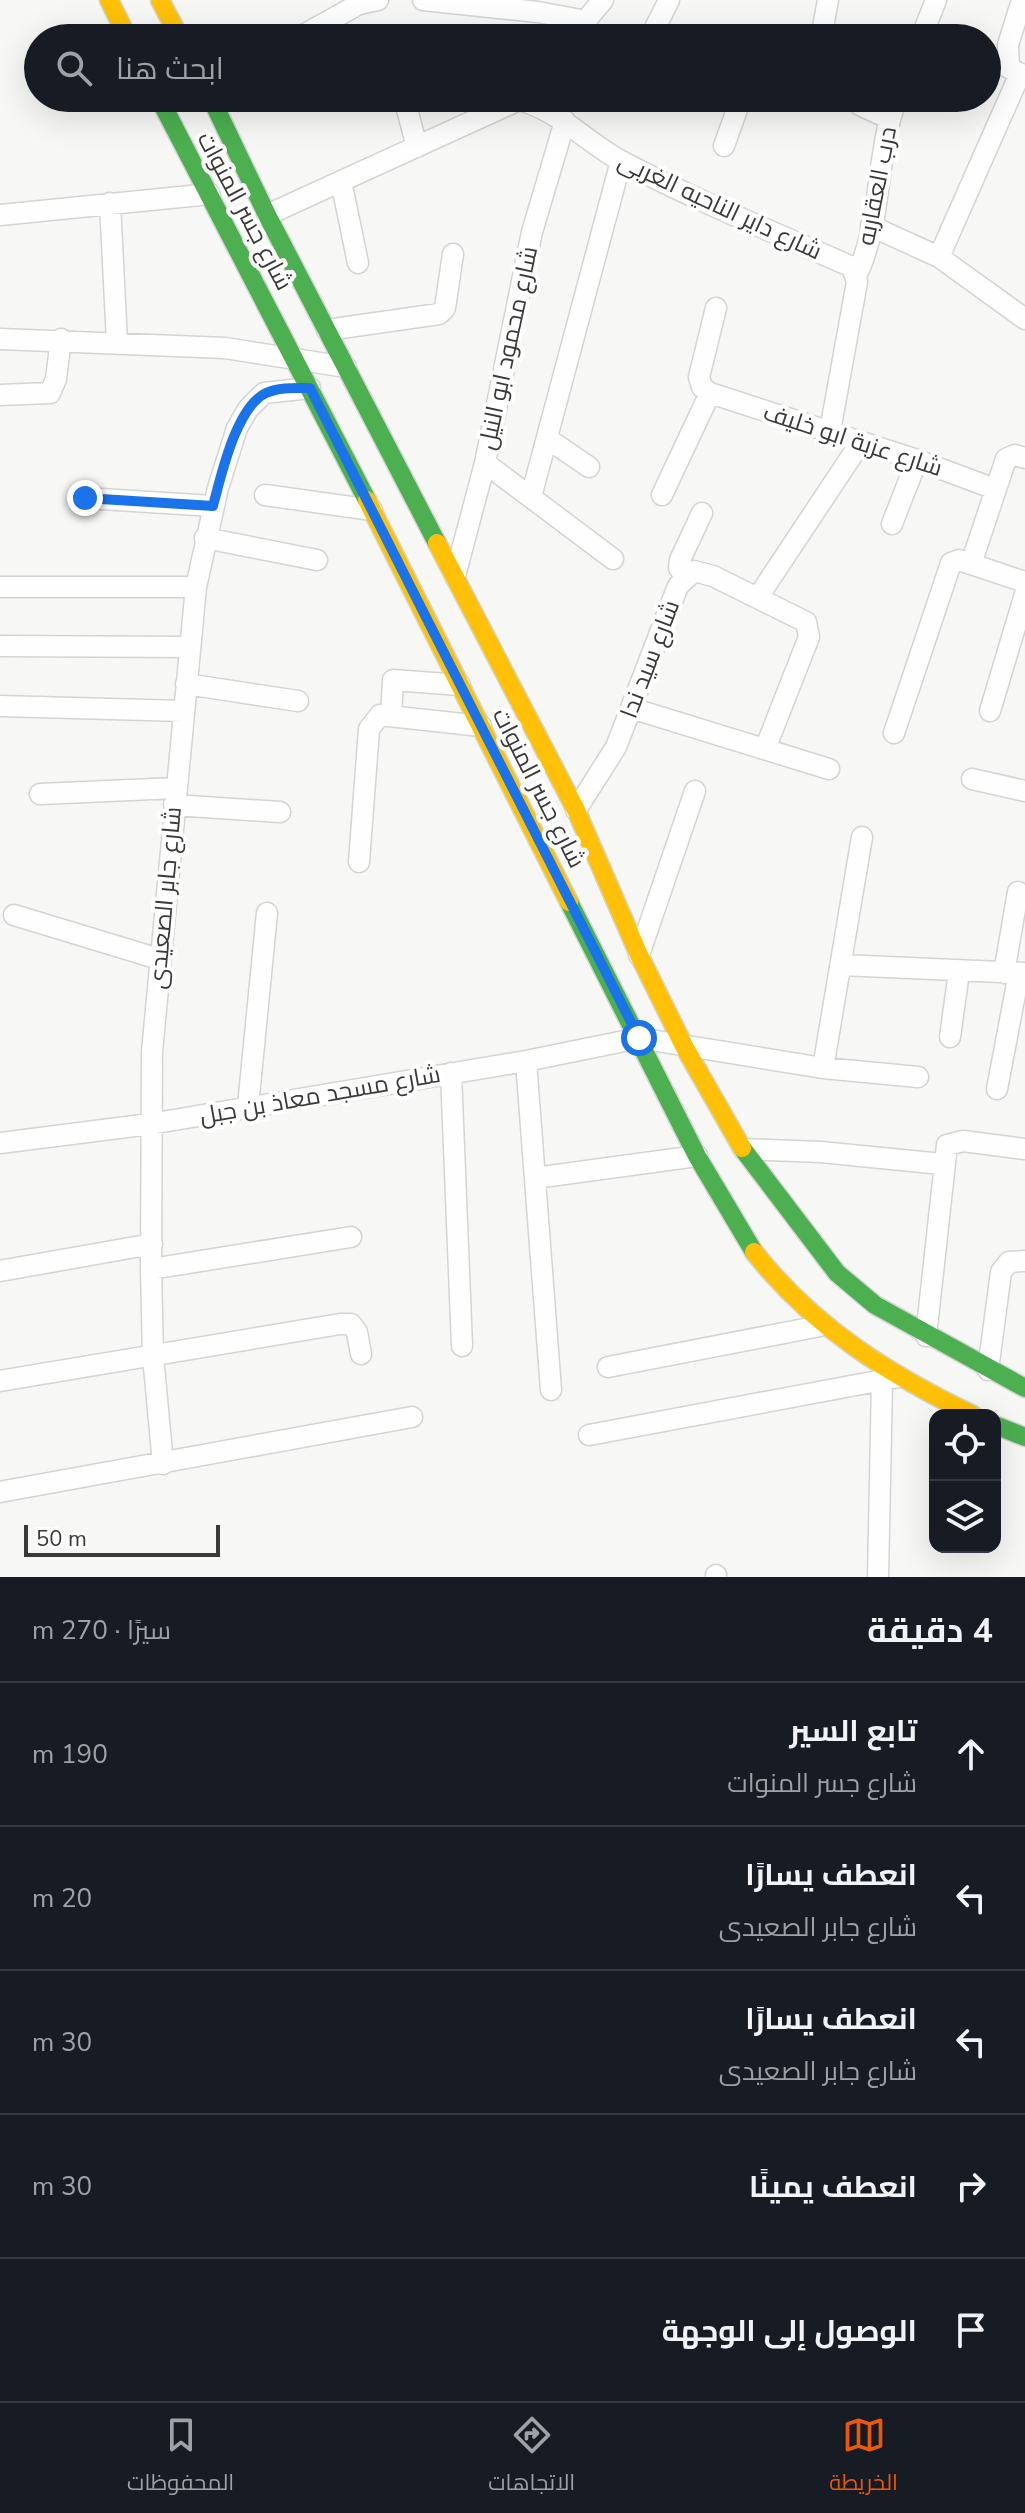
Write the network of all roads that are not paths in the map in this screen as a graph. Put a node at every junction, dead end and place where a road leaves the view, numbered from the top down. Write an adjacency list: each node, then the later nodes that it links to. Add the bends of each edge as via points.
1 (109, 0): 11 (street)
2 (160, 0): 12 (street)
3 (378, 0): 13 (street)
4 (423, 0): 10 (street)
5 (603, 0): 10 (street)
6 (669, 0): 15 (street)
7 (828, 0): 16 (street)
8 (936, 0): 17 (street)
9 (1022, 0): 18 (street, via 1007,58 1009,68)
10 (586, 21): 14 (street)
11 (121, 24)
12 (173, 24)
13 (323, 24)
14 (583, 24)
15 (657, 24)
16 (824, 24)
17 (927, 24)
18 (1022, 76): 39 (street)
19 (166, 112): 33 (street, شارع جسر المنوات)
20 (218, 112): 36 (street, شارع جسر المنوات)
21 (408, 112): 30 (street)
22 (492, 112): 30 (street, شارع داير الناحيه الغربى)
23 (547, 112): 28 (street, شارع داير الناحيه الغربى)
24 (736, 112): 29 (street)
25 (875, 112): 27 (street)
26 (892, 112): 27 (street, درب العقاربه)
27 (890, 119): 37 (street, درب العقاربه)
28 (565, 121): 31 (street, شارع داير الناحيه الغربى); 58 (street, شارع محمود ابو النيل, via 532,232)
29 (724, 146)
30 (417, 147): 32 (street, شارع داير الناحيه الغربى)
31 (621, 161): 41 (street, شارع داير الناحيه الغربى, via 852,267); 54 (street)
32 (341, 181): 36 (street, شارع داير الناحيه الغربى); 40 (street)
33 (210, 194): 34 (street); 48 (street, شارع جسر المنوات)
34 (110, 203): 35 (street); 47 (street)
35 (0, 215)
36 (267, 215): 44 (street, شارع جسر المنوات)
37 (871, 226): 39 (street); 41 (street, درب العقاربه)
38 (453, 254): 44 (street, via 448,297 439,314)
39 (939, 257): 43 (street)
40 (358, 263)
41 (857, 274): 53 (street)
42 (716, 308): 51 (street, via 699,377)
43 (1025, 319)
44 (327, 330): 49 (street, شارع جسر المنوات)
45 (0, 339): 46 (street)
46 (61, 339): 47 (street); 52 (street, via 50,393)
47 (117, 342): 48 (street)
48 (295, 357): 49 (street); 50 (street, شارع جسر المنوات)
49 (346, 367): 73 (street, شارع جسر المنوات)
50 (310, 388): 65 (street, شارع جابر الصعيدى, via 264,393 248,409); 66 (street, شارع جسر المنوات)
51 (710, 393): 53 (street, شارع عزبة ابو خليف); 62 (street)
52 (0, 395)
53 (830, 431): 55 (street, شارع عزبة ابو خليف)
54 (548, 439): 59 (street); 63 (street)
55 (861, 442): 57 (street, شارع عزبة ابو خليف); 79 (street)
56 (1025, 458): 60 (street, via 1006,459)
57 (917, 460): 60 (street, شارع عزبة ابو خليف); 68 (street)
58 (485, 463): 63 (street); 73 (street, شارع محمود ابو النيل)
59 (589, 467)
60 (995, 489): 72 (street)
61 (265, 495): 66 (street)
62 (662, 495)
63 (531, 497): 70 (street)
64 (85, 498): 65 (street)
65 (213, 506): 69 (street, شارع جابر الصعيدى)
66 (372, 510): 83 (street, شارع جسر المنوات)
67 (702, 513): 74 (street, via 680,560)
68 (892, 524)
69 (205, 538): 71 (street); 77 (street, شارع جابر الصعيدى)
70 (613, 559)
71 (317, 560)
72 (971, 564): 75 (street); 91 (street, via 959,560 947,571)
73 (455, 576): 99 (street, شارع جسر المنوات)
74 (686, 576): 79 (street, شارع سيد ندا, via 702,572); 86 (street, شارع سيد ندا)
75 (1025, 582)
76 (0, 587): 77 (street)
77 (196, 587): 81 (street, شارع جابر الصعيدى)
78 (1025, 594): 88 (street)
79 (758, 597): 92 (street, شارع سيد ندا, via 797,615 809,630)
80 (0, 646): 81 (street)
81 (190, 647): 82 (street, شارع جابر الصعيدى)
82 (186, 684): 84 (street); 87 (street, شارع جابر الصعيدى)
83 (460, 685): 89 (street, via 393,680); 90 (street, شارع جسر المنوات)
84 (298, 701)
85 (0, 706): 87 (street)
86 (631, 708): 92 (street); 99 (street, شارع سيد ندا, via 604,768)
87 (184, 711): 98 (street, شارع جابر الصعيدى)
88 (990, 711)
89 (391, 716): 90 (street); 102 (street, via 380,715 369,729)
90 (481, 726): 112 (street, شارع جسر المنوات)
91 (894, 733)
92 (765, 749): 93 (street)
93 (829, 769)
94 (972, 779): 96 (street)
95 (695, 791): 106 (street)
96 (1025, 791)
97 (40, 794): 98 (street)
98 (175, 796): 100 (street); 107 (street, شارع جابر الصعيدى)
99 (576, 810): 106 (street, شارع جسر المنوات)
100 (280, 812)
101 (862, 837): 108 (street)
102 (359, 862)
103 (1018, 892): 110 (street)
104 (267, 913): 119 (street)
105 (14, 915): 107 (street)
106 (639, 955): 113 (street, شارع جسر المنوات)
107 (159, 959): 120 (street, شارع جابر الصعيدى)
108 (841, 965): 109 (street); 115 (street)
109 (959, 972): 110 (street); 111 (street)
110 (1016, 973): 118 (street)
111 (950, 1037)
112 (639, 1038): 113 (street); 114 (street, شارع مسجد معاذ بن جبل); 124 (street, شارع جسر المنوات)
113 (685, 1048): 115 (street); 122 (street, شارع جسر المنوات)
114 (526, 1061): 116 (street, شارع مسجد معاذ بن جبل); 126 (street)
115 (823, 1068): 117 (street)
116 (451, 1073): 119 (street, شارع مسجد معاذ بن جبل); 134 (street)
117 (918, 1077)
118 (997, 1089)
119 (248, 1106): 120 (street, شارع مسجد معاذ بن جبل)
120 (150, 1124): 121 (street, شارع مسجد معاذ بن جبل); 128 (street, شارع جابر الصعيدى)
121 (0, 1143)
122 (743, 1149): 125 (street); 133 (street, شارع جسر المنوات, via 837,1273 875,1305)
123 (1025, 1149): 125 (street, via 952,1142)
124 (697, 1156): 126 (street); 132 (street, شارع جسر المنوات, via 753,1250)
125 (942, 1164): 133 (street)
126 (535, 1178): 142 (street)
127 (351, 1237): 130 (street)
128 (152, 1244): 130 (street, شارع جابر الصعيدى); 131 (street)
129 (1025, 1261): 138 (street, via 1009,1262 1001,1272)
130 (151, 1269): 136 (street, شارع جابر الصعيدى)
131 (0, 1271)
132 (820, 1326): 137 (street); 139 (street, شارع جسر المنوات)
133 (926, 1336): 138 (street, شارع جسر المنوات)
134 (462, 1346)
135 (361, 1354): 136 (street, via 357,1332 351,1324 340,1324)
136 (153, 1356): 140 (street); 148 (street, شارع جابر الصعيدى)
137 (608, 1367)
138 (988, 1370): 141 (street, شارع جسر المنوات)
139 (890, 1379): 143 (street, شارع جسر المنوات); 146 (street); 150 (street)
140 (0, 1381)
141 (1025, 1388)
142 (551, 1390)
143 (959, 1409)
144 (412, 1417): 148 (street)
145 (1001, 1427): 147 (street)
146 (589, 1435)
147 (1025, 1437)
148 (163, 1464): 149 (street)
149 (0, 1492)
150 (878, 1577)

